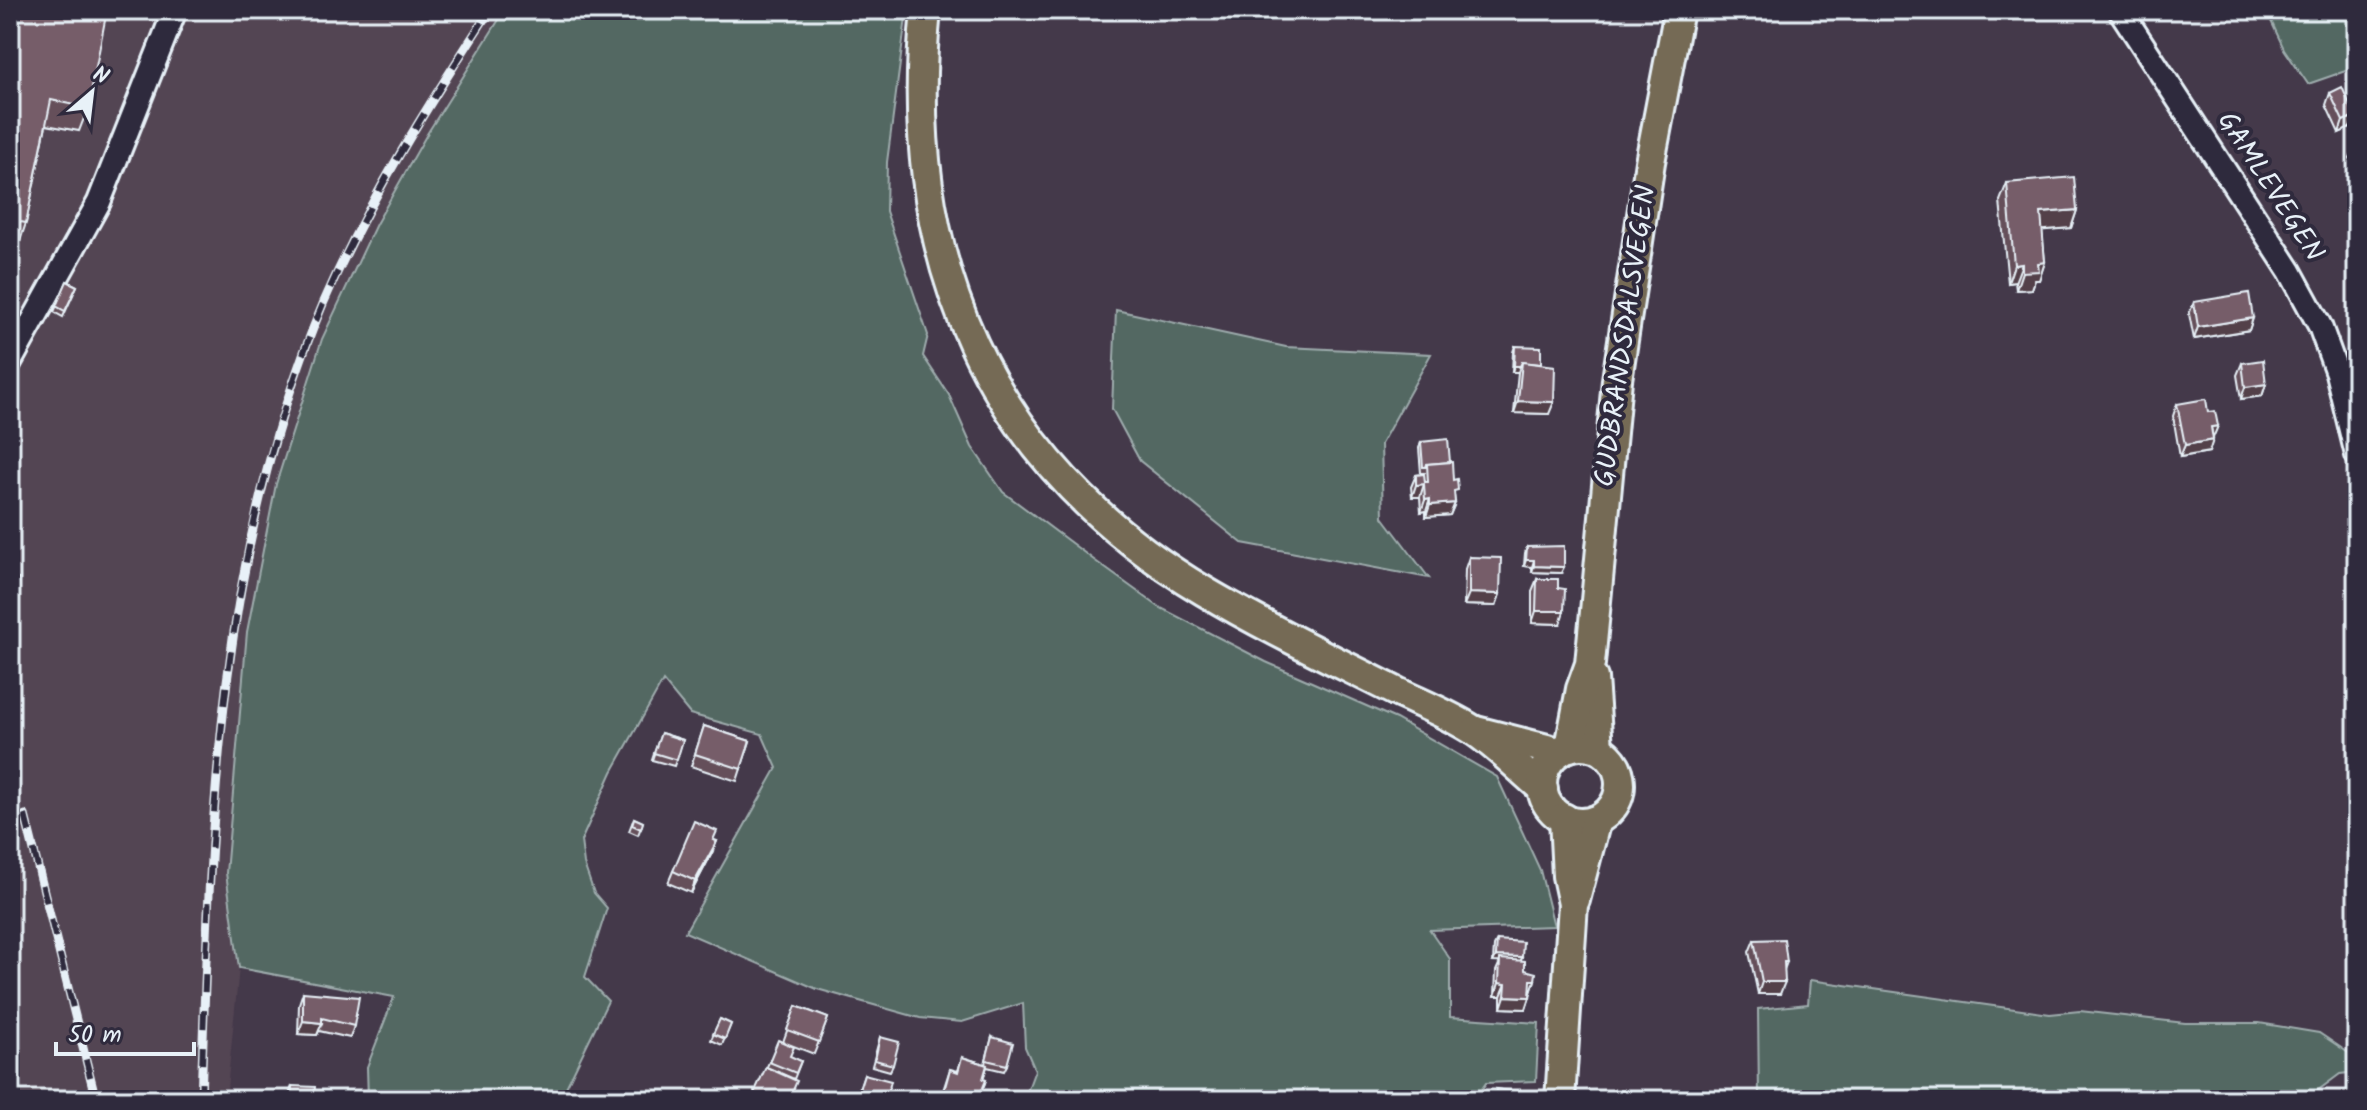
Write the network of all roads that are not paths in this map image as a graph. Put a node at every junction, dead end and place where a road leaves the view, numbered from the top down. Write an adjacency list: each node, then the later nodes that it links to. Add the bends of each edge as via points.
1 (175, 10): 5 (street, via 99,202)
2 (926, 10): 7 (main road, via 920,112 931,217 975,348 1020,424 1077,493 1169,569 1277,631)
3 (1679, 10): 8 (main road, GUDBRANDSDALSVEGEN, via 1617,380 1590,664 1596,691)
4 (2120, 10): 6 (street, GAMLEVEGEN, via 2290,271 2320,326)
5 (10, 362)
6 (2357, 455)
7 (1475, 731): 8 (main road); 9 (main road)
8 (1576, 749): 9 (main road, via 1546,766); 11 (main road, via 1613,761 1620,789 1609,811)
9 (1543, 789): 10 (main road, via 1550,806)
10 (1564, 818): 11 (main road); 12 (main road)
11 (1596, 820): 12 (main road)
12 (1573, 904): 13 (main road)
13 (1560, 1100)

